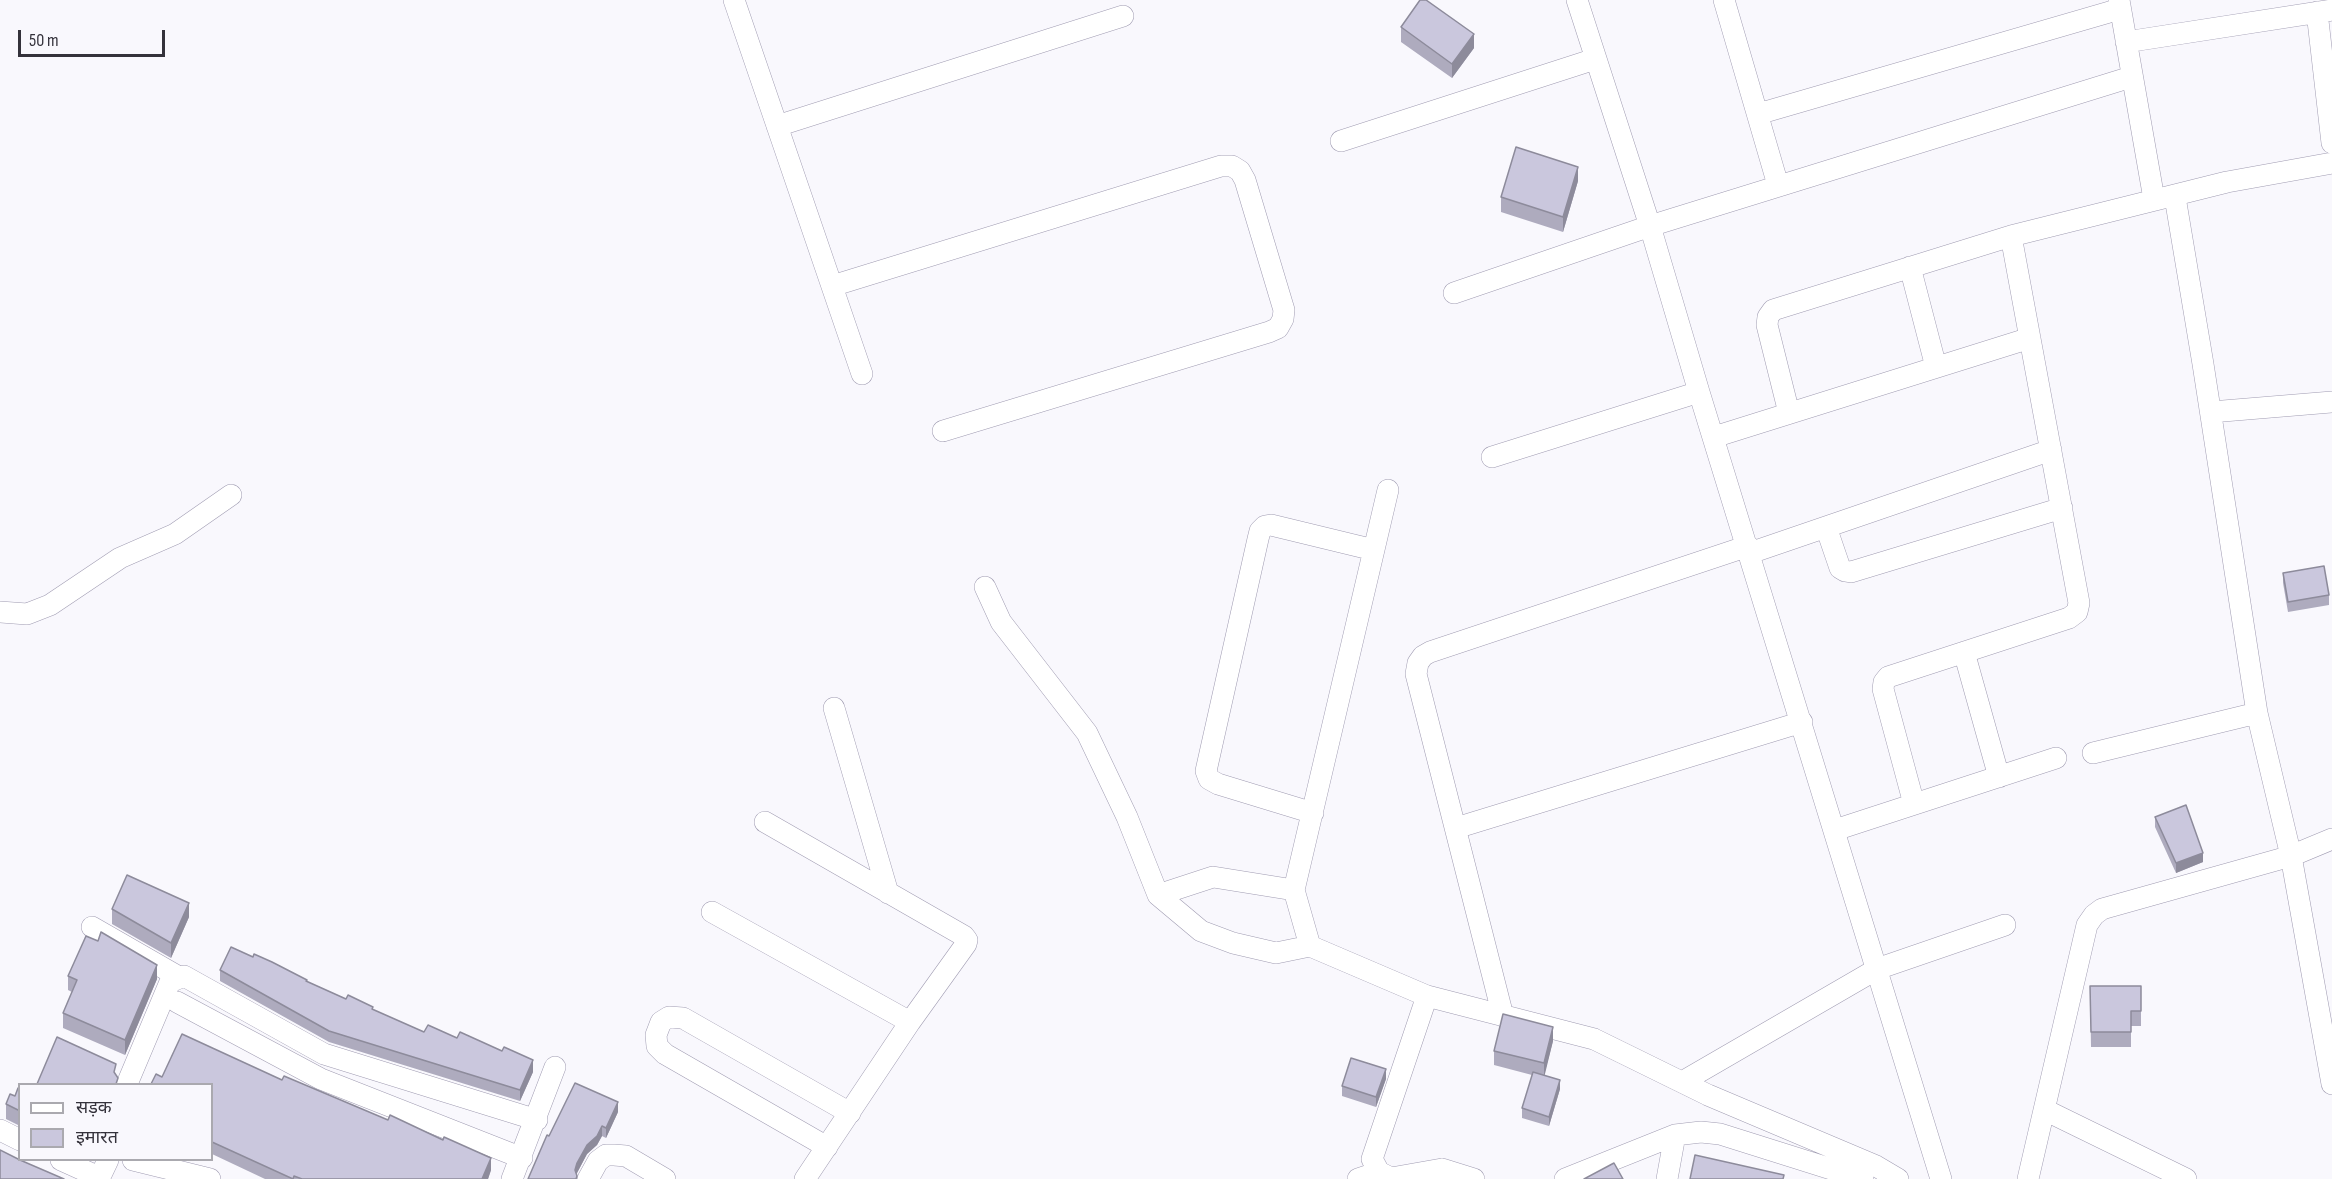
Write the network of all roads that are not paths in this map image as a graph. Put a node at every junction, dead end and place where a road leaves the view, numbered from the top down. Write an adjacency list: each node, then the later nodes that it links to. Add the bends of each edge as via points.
1 (734, 0): 11 (street)
2 (1578, 0): 8 (street)
3 (1724, 0): 10 (street)
4 (2120, 4): 7 (street); 10 (street)
5 (2325, 11): 7 (street); 13 (street)
6 (1123, 16): 11 (street)
7 (2126, 42): 9 (street)
8 (1595, 59): 12 (street); 17 (street)
9 (2132, 77): 15 (street); 16 (street)
10 (1758, 114): 15 (street)
11 (777, 126): 20 (street)
12 (1341, 141)
13 (2332, 143)
14 (2332, 164): 16 (street)
15 (1778, 185): 17 (street)
16 (2163, 197): 18 (street); 27 (street, via 2176,203)
17 (1650, 226): 21 (street); 25 (street)
18 (2011, 236): 19 (street); 22 (street)
19 (1910, 267): 23 (street); 28 (street, via 1773,310 1767,325)
20 (832, 286): 24 (street); 29 (street, via 1221,166 1240,171 1284,310 1278,328)
21 (1454, 293)
22 (2030, 338): 23 (street); 31 (street)
23 (1936, 367): 28 (street)
24 (862, 374)
25 (1699, 392): 30 (street); 32 (street)
26 (2332, 402): 27 (street)
27 (2211, 412): 43 (street)
28 (1790, 413): 30 (street)
29 (943, 431)
30 (1714, 437): 38 (street)
31 (2051, 450): 35 (street); 36 (street)
32 (1492, 457)
33 (1388, 490): 37 (street)
34 (231, 495): 40 (street, via 175,534 120,558 50,604 27,614)
35 (2062, 508): 36 (street, via 1851,572 1840,568); 41 (street, via 2079,603 2076,612 2069,618)
36 (1826, 527): 38 (street)
37 (1374, 550): 49 (street); 49 (street, via 1271,525 1260,531 1258,539 1206,771 1209,779 1218,784)
38 (1749, 550): 44 (street); 51 (street, via 1423,656 1416,674)
39 (985, 587): 57 (street, via 1001,622 1087,733)
40 (0, 612)
41 (1964, 652): 47 (street); 48 (street, via 1888,677 1884,682)
42 (834, 708): 56 (street)
43 (2257, 713): 45 (street); 54 (street)
44 (1802, 722): 51 (street); 52 (street)
45 (2093, 753)
46 (2056, 758): 47 (street)
47 (1999, 777): 48 (street)
48 (1914, 804): 52 (street)
49 (1313, 813): 55 (street)
50 (765, 822): 56 (street)
51 (1455, 828): 66 (street)
52 (1835, 830): 62 (street)
53 (2332, 839): 54 (street)
54 (2291, 856): 72 (street); 73 (street, via 2102,909 2094,915 2087,925)
55 (1294, 890): 57 (street, via 1213,877); 61 (street)
56 (888, 893): 67 (street, via 967,940)
57 (1158, 895): 61 (street, via 1201,931 1233,943 1276,953)
58 (712, 912): 67 (street)
59 (2005, 925): 62 (street)
60 (92, 927): 63 (street)
61 (1310, 946): 64 (street)
62 (1877, 969): 71 (street); 98 (street)
63 (181, 976): 65 (street); 70 (street, via 170,982); 75 (street, via 324,1054)
64 (1427, 996): 66 (street); 85 (street, via 1372,1159)
65 (177, 1002): 70 (street); 80 (street, via 321,1079)
66 (1503, 1016): 71 (street, via 1594,1039)
67 (910, 1022): 74 (street)
68 (112, 1063): 70 (street)
69 (555, 1067): 75 (street)
70 (133, 1080)
71 (1683, 1082): 97 (street)
72 (2332, 1084)
73 (2045, 1110): 99 (street); 100 (street)
74 (850, 1113): 79 (street); 79 (street, via 683,1018 669,1017 661,1022 657,1046 665,1054)
75 (537, 1119): 80 (street)
76 (0, 1130): 78 (street)
77 (1675, 1135): 94 (street); 95 (street); 96 (street, via 1720,1134)
78 (18, 1139)
79 (827, 1147): 91 (street)
80 (522, 1158): 88 (street)
81 (63, 1161): 84 (street)
82 (107, 1161): 84 (street)
83 (137, 1161): 87 (street)
84 (93, 1173)
85 (1380, 1173): 86 (street, via 1391,1178); 92 (street)
86 (1442, 1174): 93 (street)
87 (210, 1179)
88 (512, 1179)
89 (588, 1179): 90 (street, via 606,1155 626,1156)
90 (665, 1179)
91 (805, 1179)
92 (1358, 1179)
93 (1474, 1179)
94 (1565, 1179)
95 (1667, 1179)
96 (1863, 1179)
97 (1898, 1179)
98 (1941, 1179)
99 (2028, 1179)
100 (2186, 1179)

